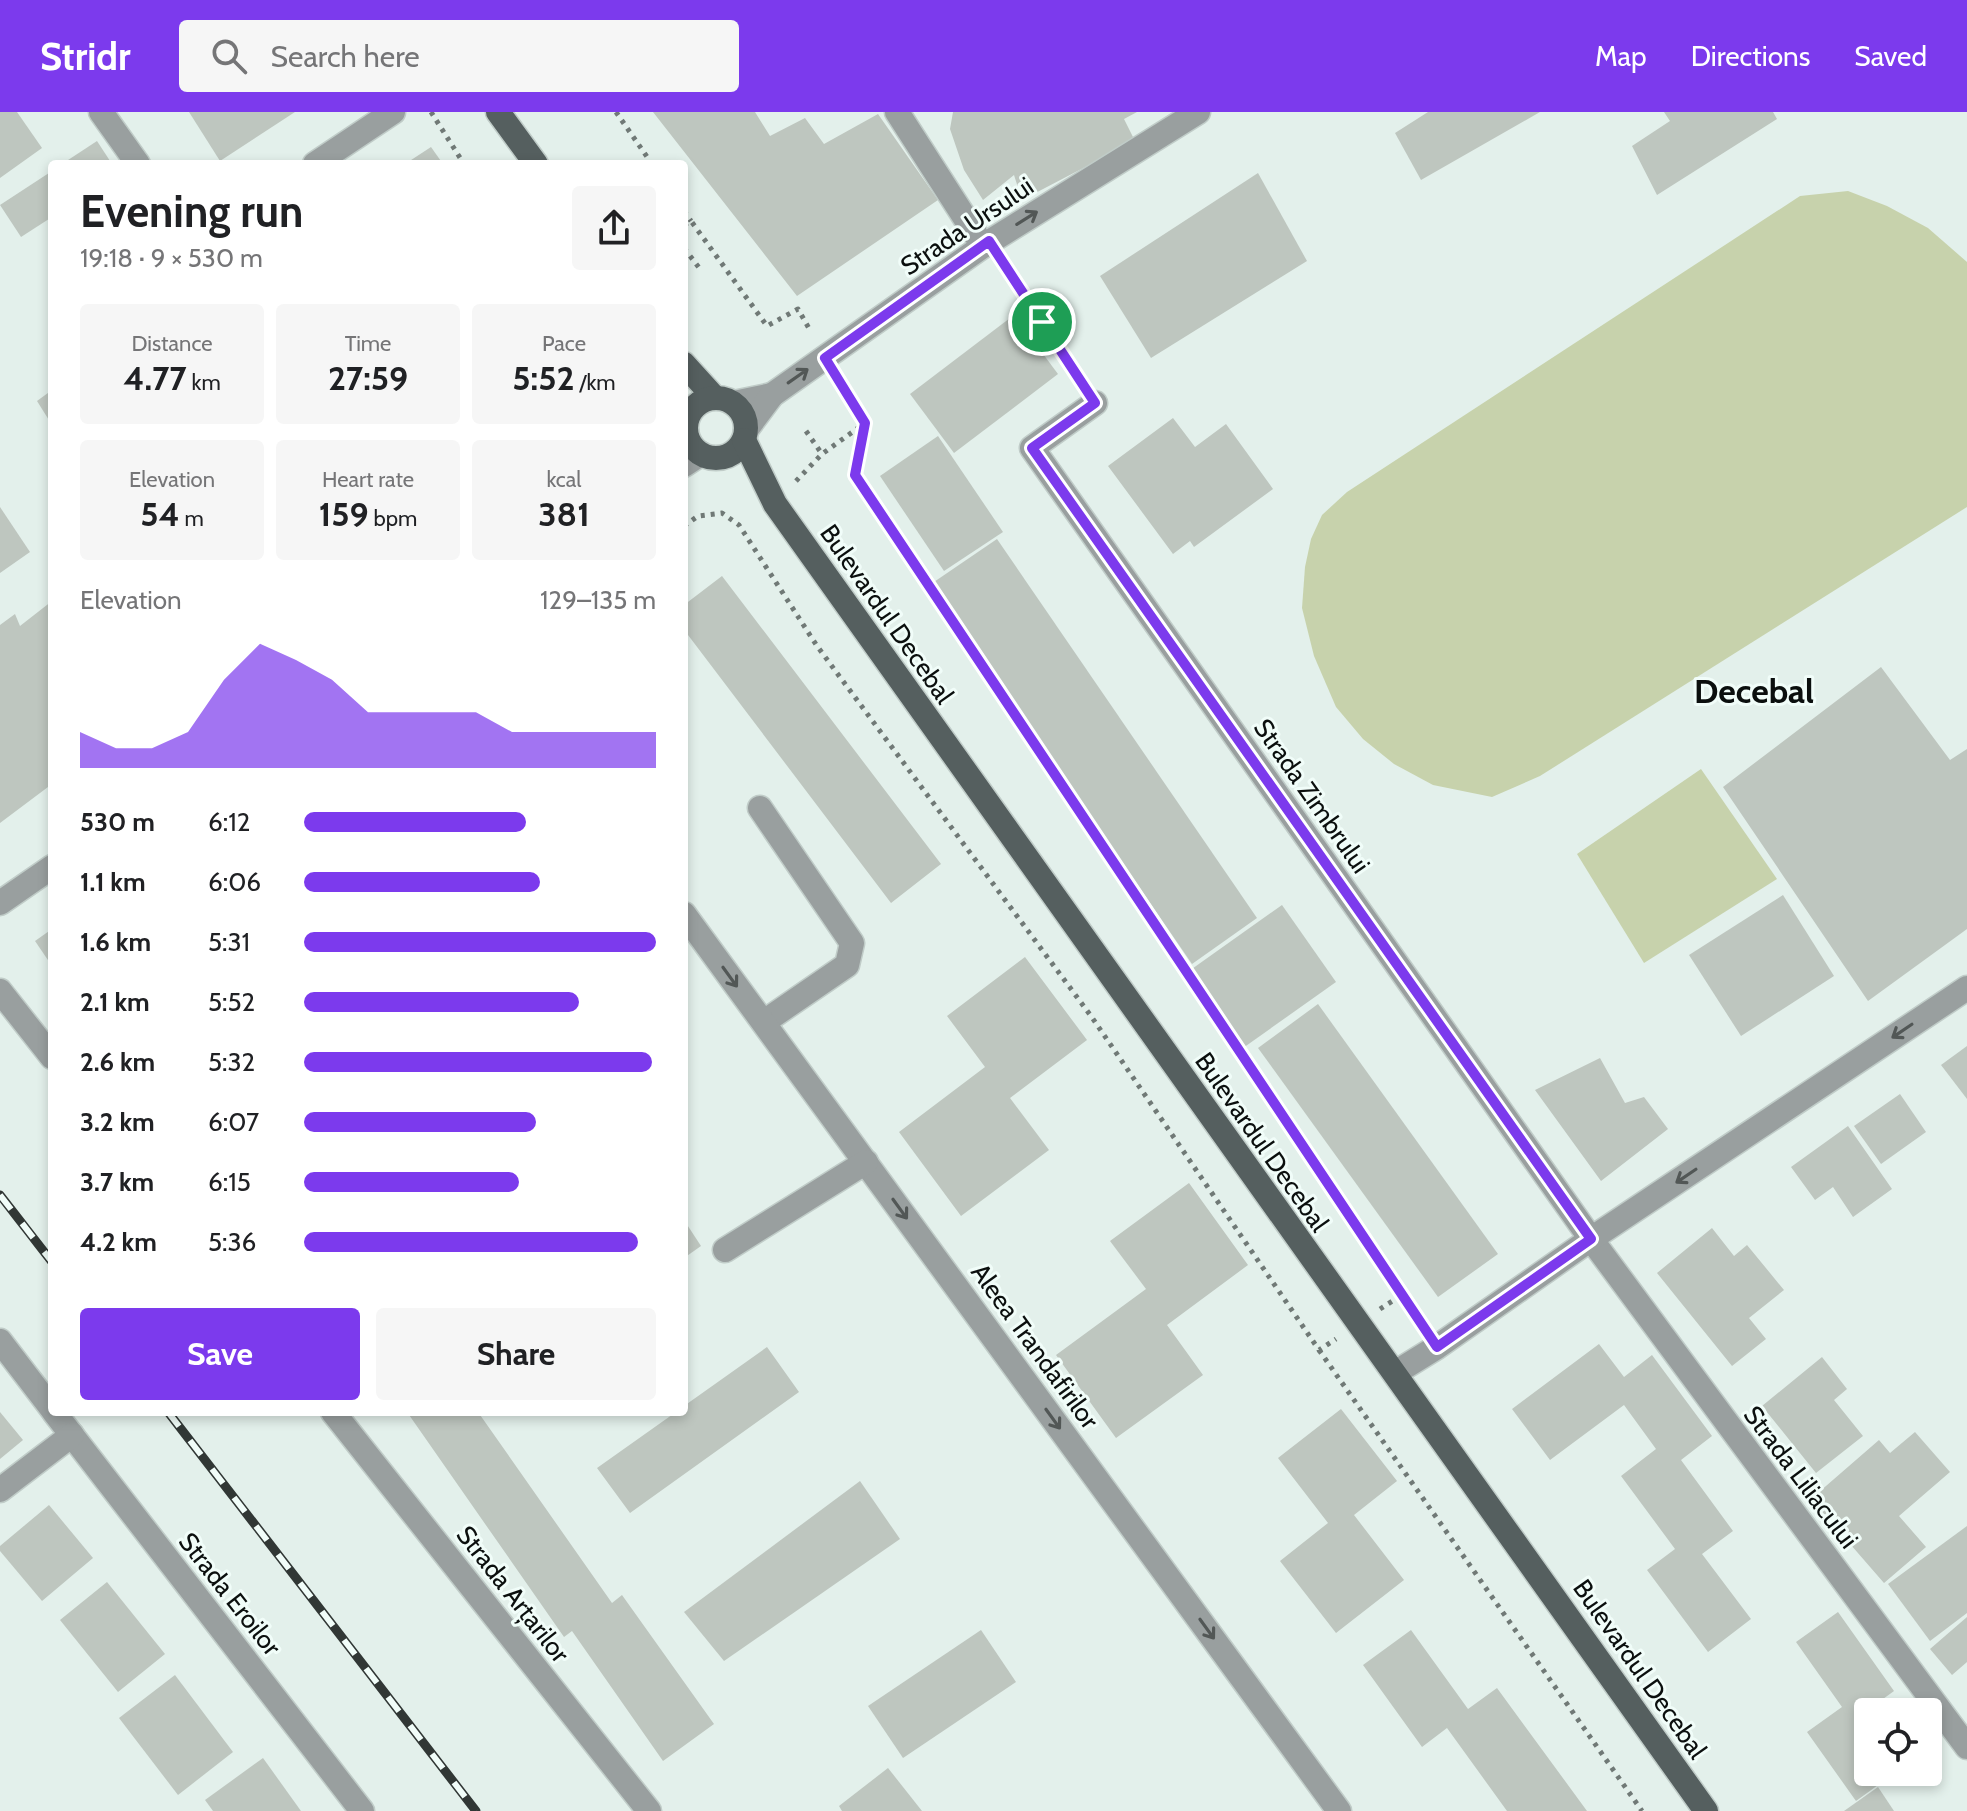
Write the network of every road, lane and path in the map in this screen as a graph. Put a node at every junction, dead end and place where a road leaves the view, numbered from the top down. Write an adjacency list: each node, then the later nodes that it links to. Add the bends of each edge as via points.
1 (101, 112): 8 (street)
2 (393, 112): 9 (street)
3 (431, 112): 10 (path)
4 (498, 112): 11 (main road)
5 (616, 112): 12 (path)
6 (897, 112): 16 (street)
7 (1198, 112): 16 (street, Strada Ursului, one-way to 7)
8 (135, 160)
9 (321, 160)
10 (461, 160)
11 (533, 160)
12 (649, 160)
13 (688, 217): 14 (path)
14 (691, 221): 15 (path); 19 (path, via 767,326 798,309)
15 (688, 223)
16 (986, 244): 19 (street, Strada Ursului); 23 (path)
17 (688, 253): 18 (path)
18 (700, 269)
19 (825, 358): 21 (street, Strada Ursului, one-way to 19); 25 (path)
20 (688, 368): 22 (main road, Bulevardul Decebal)
21 (772, 395): 22 (street, Strada Ursului); 27 (street, Strada Ursului)
22 (724, 400): 24 (main road, Bulevardul Decebal, via 705,399); 27 (main road, Bulevardul Decebal, via 741,411)
23 (1095, 403): 41 (street, Strada Zimbrului, via 1032,448)
24 (688, 415)
25 (865, 423): 26 (path, via 822,454); 45 (path, via 855,475)
26 (806, 431)
27 (745, 435): 29 (main road, via 730,455); 30 (main road, Bulevardul Decebal)
28 (688, 440): 29 (main road, Bulevardul Decebal)
29 (702, 459): 30 (main road, Bulevardul Decebal)
30 (775, 504): 43 (main road, Bulevardul Decebal)
31 (688, 523): 46 (path, via 722,513 739,525 817,646 1091,1016)
32 (760, 808): 38 (street, via 852,943 847,965)
33 (48, 870): 34 (street)
34 (0, 903)
35 (688, 919): 38 (street, Aleea Trandafirilor, one-way to 38)
36 (1967, 988): 41 (street, one-way to 41)
37 (0, 991): 39 (street)
38 (764, 1022): 40 (street, Aleea Trandafirilor)
39 (48, 1052)
40 (866, 1162): 42 (street); 56 (street, Aleea Trandafirilor, one-way to 56)
41 (1591, 1239): 45 (street); 53 (street, Strada Liliacului)
42 (725, 1250)
43 (1357, 1324): 46 (path); 47 (main road, Bulevardul Decebal)
44 (0, 1341): 48 (street, Strada Eroilor)
45 (1437, 1347): 47 (street)
46 (1319, 1350): 57 (path)
47 (1395, 1373): 58 (main road, Bulevardul Decebal)
48 (48, 1403)
49 (58, 1416): 51 (street, Strada Eroilor)
50 (336, 1416): 55 (street, Strada Arțarilor)
51 (72, 1435): 52 (street); 54 (street, Strada Eroilor)
52 (0, 1490)
53 (1967, 1747)
54 (348, 1806)
55 (649, 1811)
56 (1339, 1811)
57 (1642, 1811)
58 (1706, 1811)

